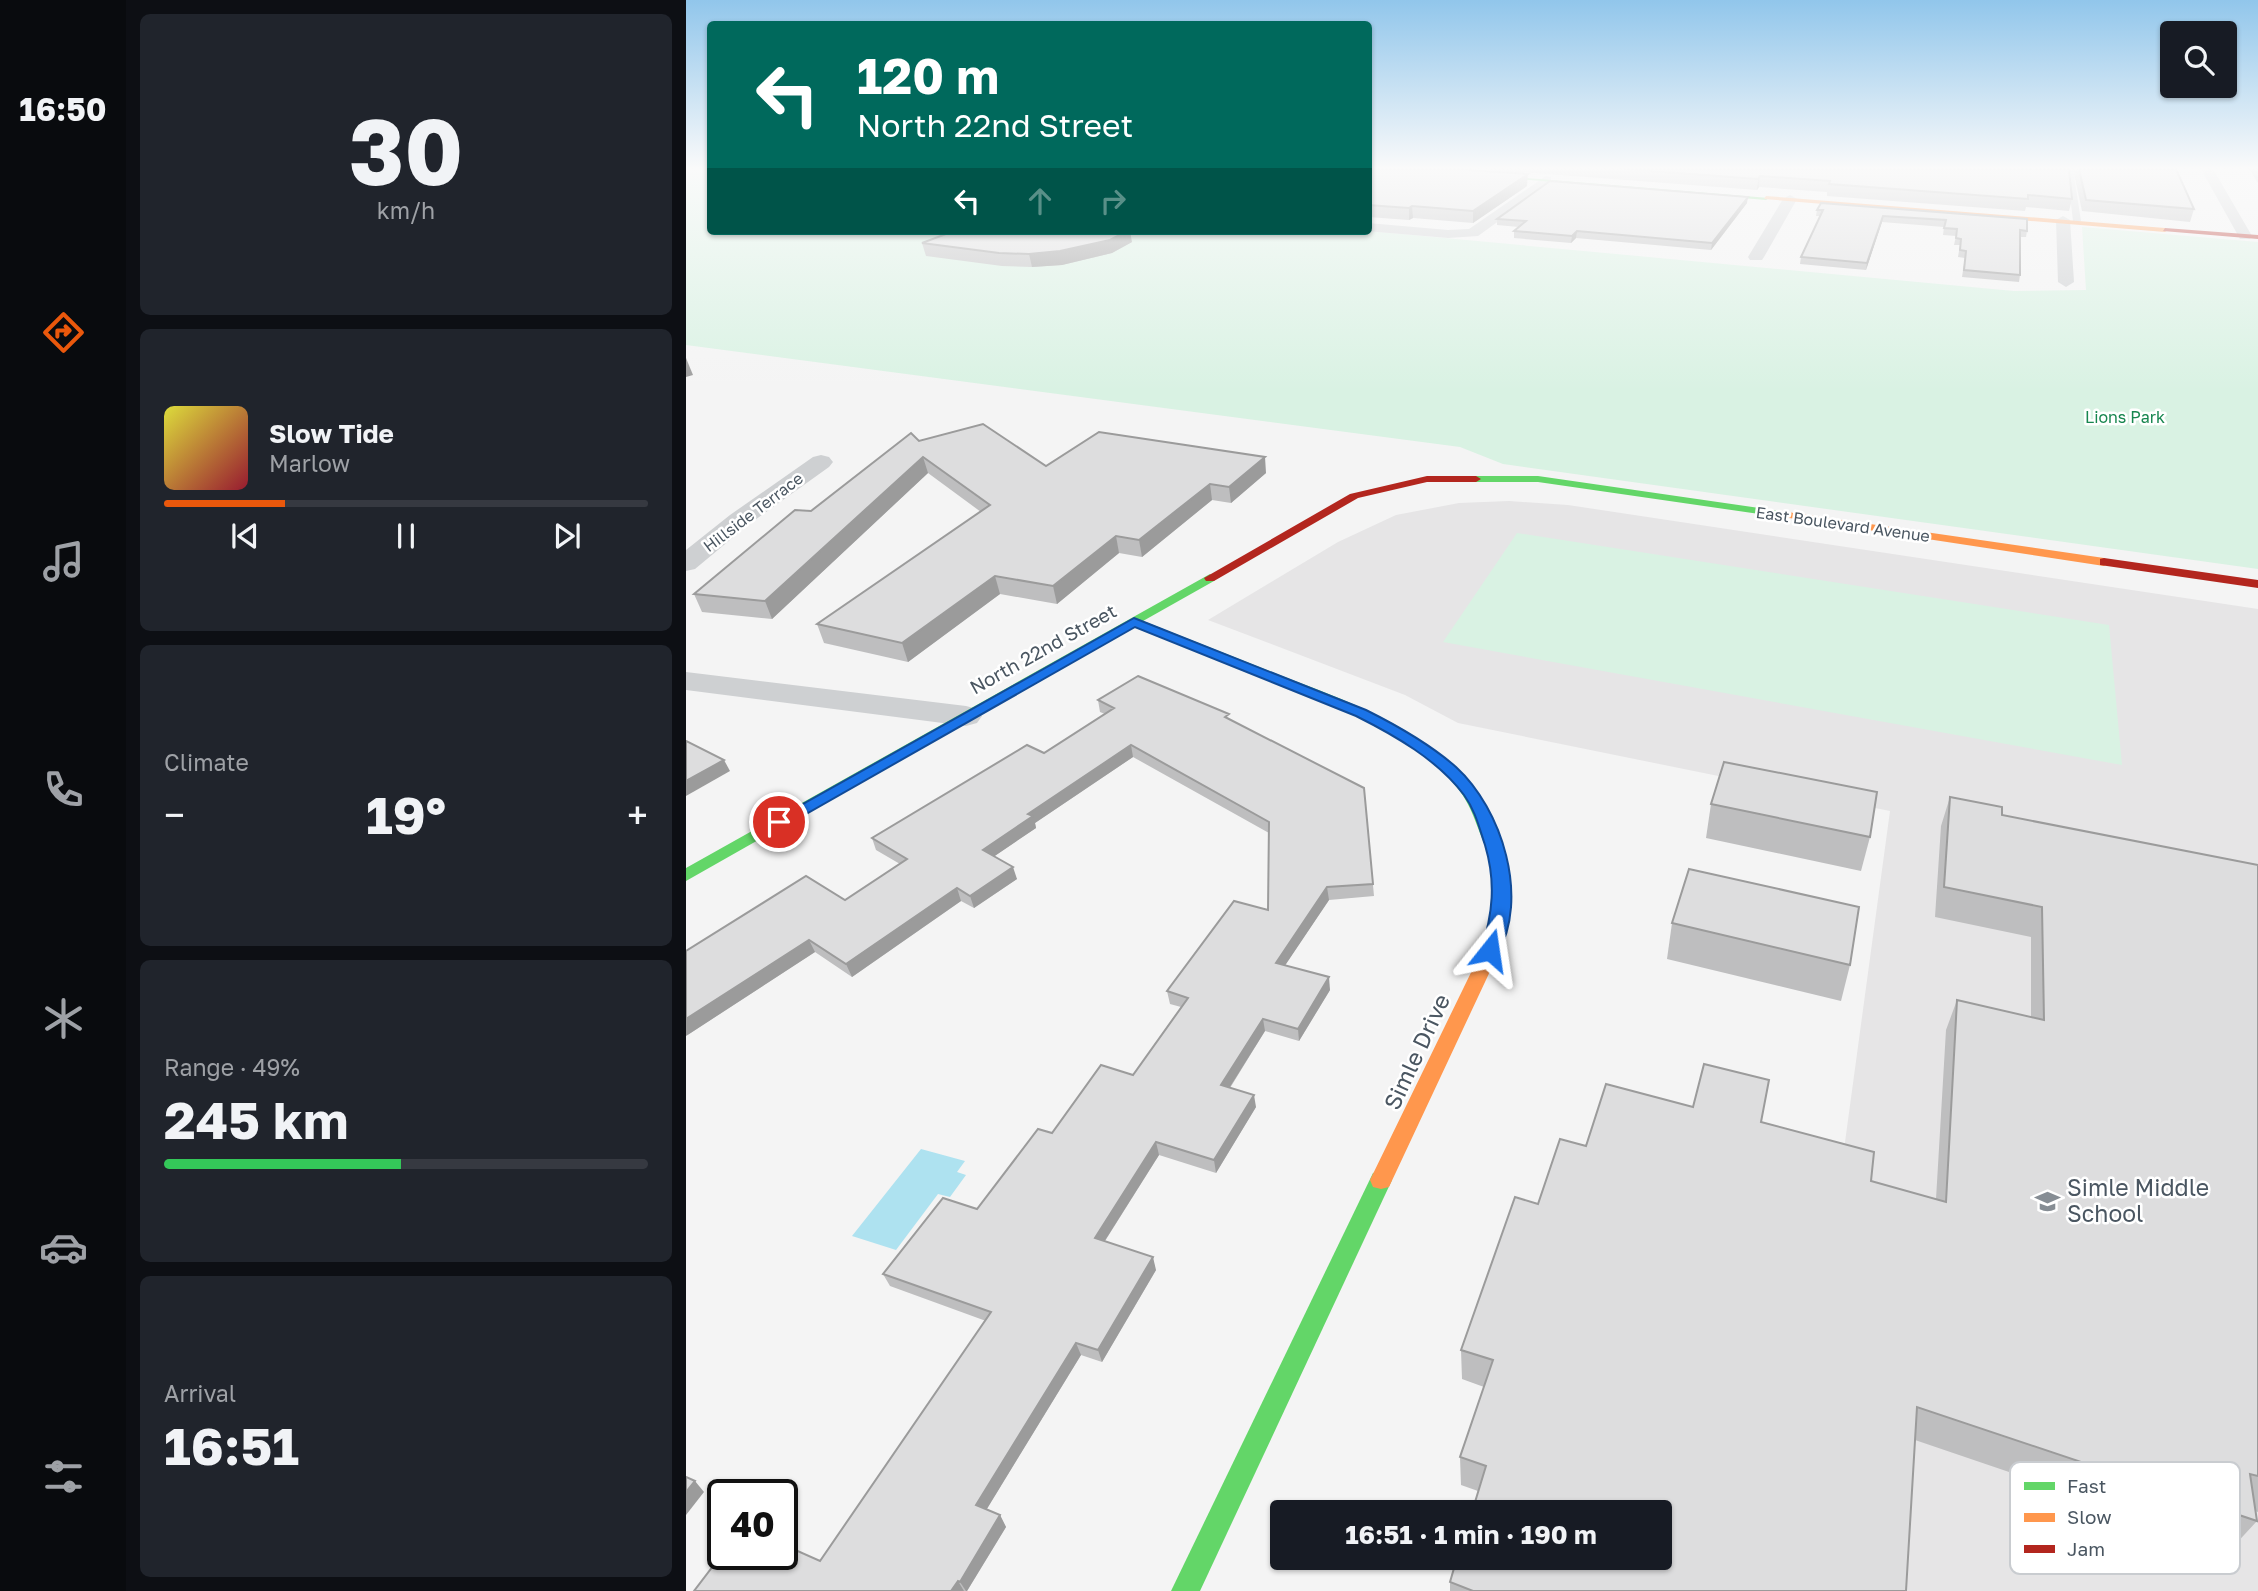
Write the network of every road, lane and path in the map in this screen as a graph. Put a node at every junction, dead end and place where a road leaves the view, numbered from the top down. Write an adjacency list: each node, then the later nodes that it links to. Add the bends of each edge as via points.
1 (1764, 243): 3 (street)
2 (2069, 243): 4 (street)
3 (1756, 257)
4 (2066, 282)
5 (821, 462): 7 (street, Hillside Terrace)
6 (1427, 479): 8 (street, East Boulevard Avenue, via 1538,479); 9 (street, North 22nd Street, via 1354,496)
7 (686, 563)
8 (2258, 584)
9 (1134, 622): 11 (street, North 22nd Street); 13 (street, Simle Drive, via 1361,713 1427,751 1471,793 1484,816 1500,866 1502,892 1499,924 1490,950)
10 (686, 681): 11 (street)
11 (966, 716): 12 (street, North 22nd Street)
12 (686, 875)
13 (1185, 1591)

